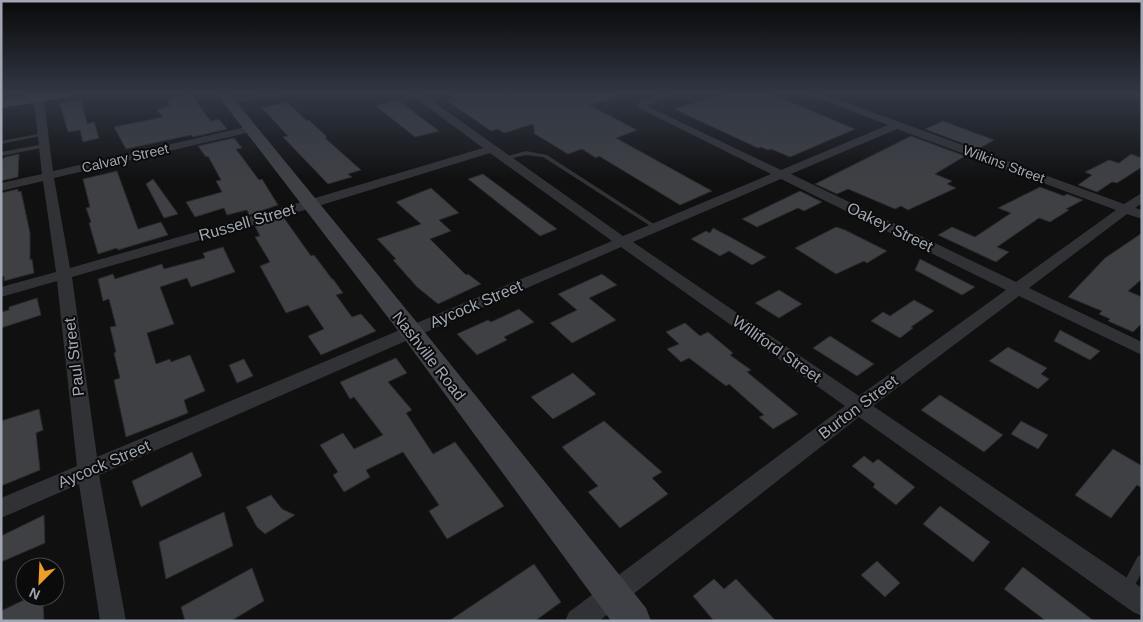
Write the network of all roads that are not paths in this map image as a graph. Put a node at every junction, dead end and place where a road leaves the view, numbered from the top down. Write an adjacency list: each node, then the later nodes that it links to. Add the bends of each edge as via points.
1 (41, 122): 8 (street, Paul Street)
2 (245, 122): 7 (main road, Nashville Road)
3 (455, 122): 10 (street, Williford Street)
4 (673, 122): 12 (street, Oakey Street)
5 (889, 122): 6 (street, Wilkins Street)
6 (897, 125): 12 (street, Aycock Street); 17 (street, Wilkins Street)
7 (250, 129): 13 (street, Calvary Street); 16 (main road, Nashville Road)
8 (43, 140): 9 (lane); 11 (lane); 13 (street, Paul Street)
9 (1, 143)
10 (498, 153): 16 (street, Russell Street); 18 (lane, via 545,156); 19 (street, Williford Street)
11 (1, 154)
12 (782, 175): 18 (street, Aycock Street); 21 (street, Oakey Street)
13 (48, 176): 14 (street, Calvary Street); 20 (street, Paul Street)
14 (1, 188)
15 (1142, 197): 17 (street, Burton Street)
16 (310, 204): 20 (street, Russell Street); 23 (main road, Nashville Road)
17 (1134, 212): 21 (street, Burton Street)
18 (657, 228): 19 (street, Aycock Street)
19 (623, 242): 23 (street, Aycock Street); 25 (street, Williford Street)
20 (64, 275): 22 (street, Russell Street); 26 (street, Paul Street)
21 (1016, 289): 24 (street, Oakey Street); 25 (street, Burton Street)
22 (1, 292)
23 (411, 331): 26 (street, Aycock Street); 30 (main road, Nashville Road)
24 (1142, 349)
25 (859, 406): 29 (street, Williford Street); 30 (street, Burton Street)
26 (88, 471): 27 (street, Aycock Street); 32 (street, Paul Street)
27 (1, 508)
28 (1142, 560): 29 (lane)
29 (1125, 592): 31 (street, Williford Street)
30 (612, 595): 33 (street, Burton Street); 34 (main road, Nashville Road)
31 (1142, 603)
32 (113, 621)
33 (578, 621)
34 (633, 621)

